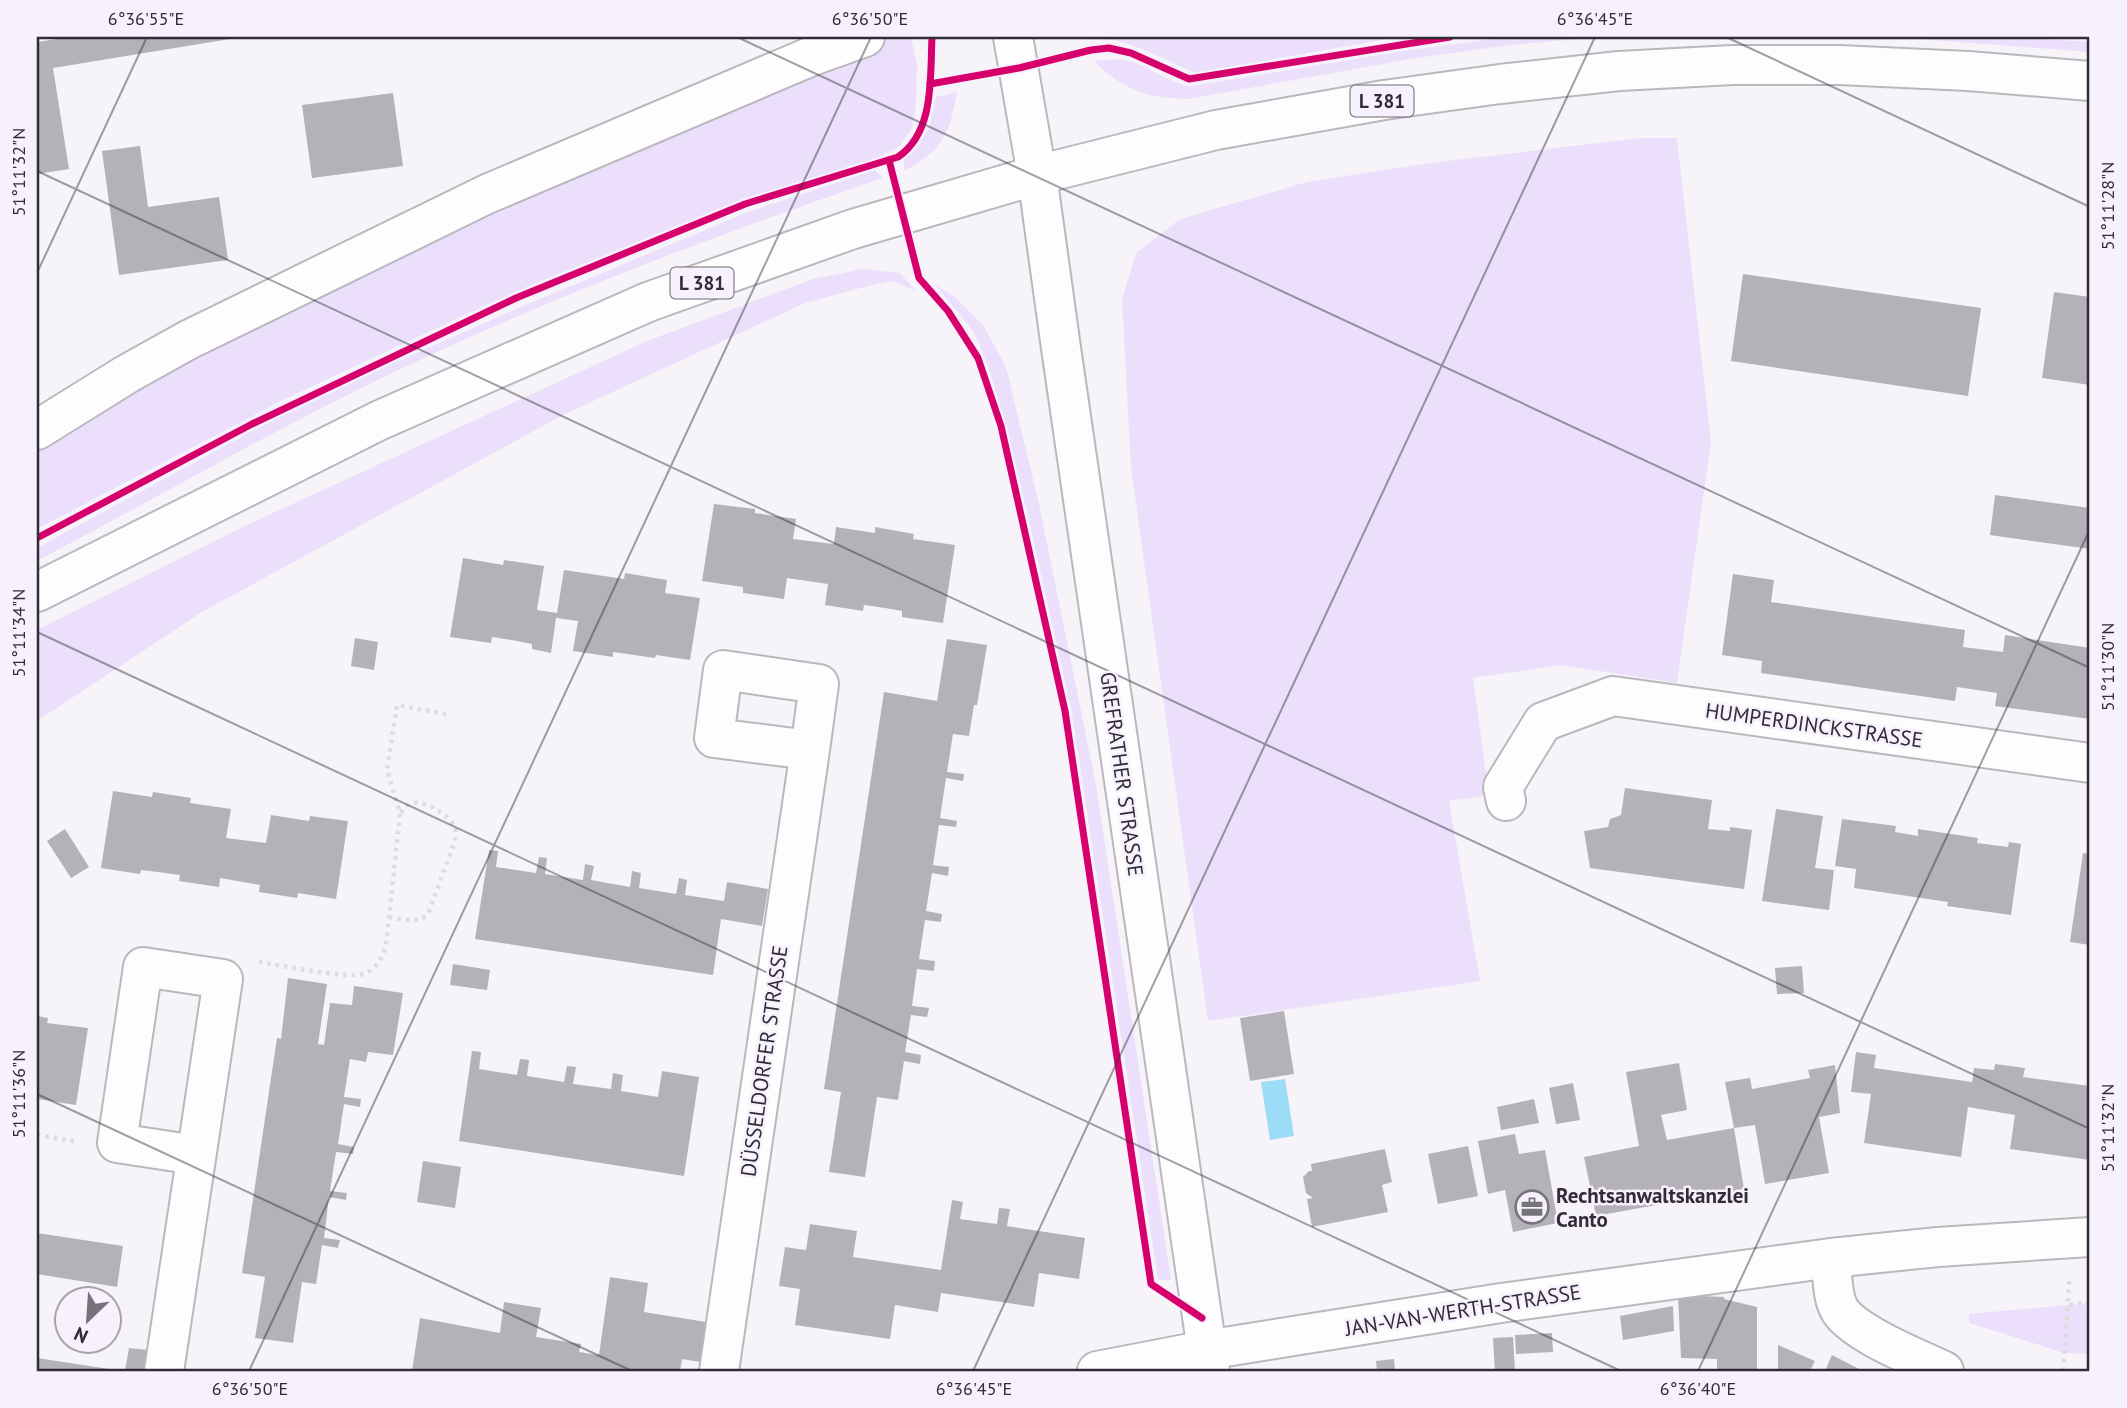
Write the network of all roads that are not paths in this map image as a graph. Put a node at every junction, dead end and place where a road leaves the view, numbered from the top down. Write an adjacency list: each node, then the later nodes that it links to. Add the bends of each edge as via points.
1 (864, 37): 5 (street, via 487,194 188,341)
2 (1013, 37): 4 (street, GREFRATHER STRASSE)
3 (2090, 81): 4 (street, L 381, via 1839,65 1619,71 1384,100 1216,130)
4 (1037, 176): 6 (street, L 381, via 853,229 648,302 378,421); 13 (street, GREFRATHER STRASSE)
5 (37, 430)
6 (37, 592)
7 (810, 750): 15 (street, DÜSSELDORFER STRASSE)
8 (2090, 763): 9 (street, HUMPERDINCKSTRASSE, via 1613,696 1543,722 1503,787)
9 (1506, 801)
10 (196, 1155): 10 (street, via 223,979 143,967 117,1143); 14 (street)
11 (2090, 1237): 12 (street, JAN-VAN-WERTH-STRASSE)
12 (1831, 1258): 13 (street, JAN-VAN-WERTH-STRASSE, via 1501,1303); 17 (street, via 1840,1311 1871,1335)
13 (1208, 1361): 16 (street, JAN-VAN-WERTH-STRASSE)
14 (164, 1371)
15 (719, 1371)
16 (1097, 1371)
17 (1944, 1371)

